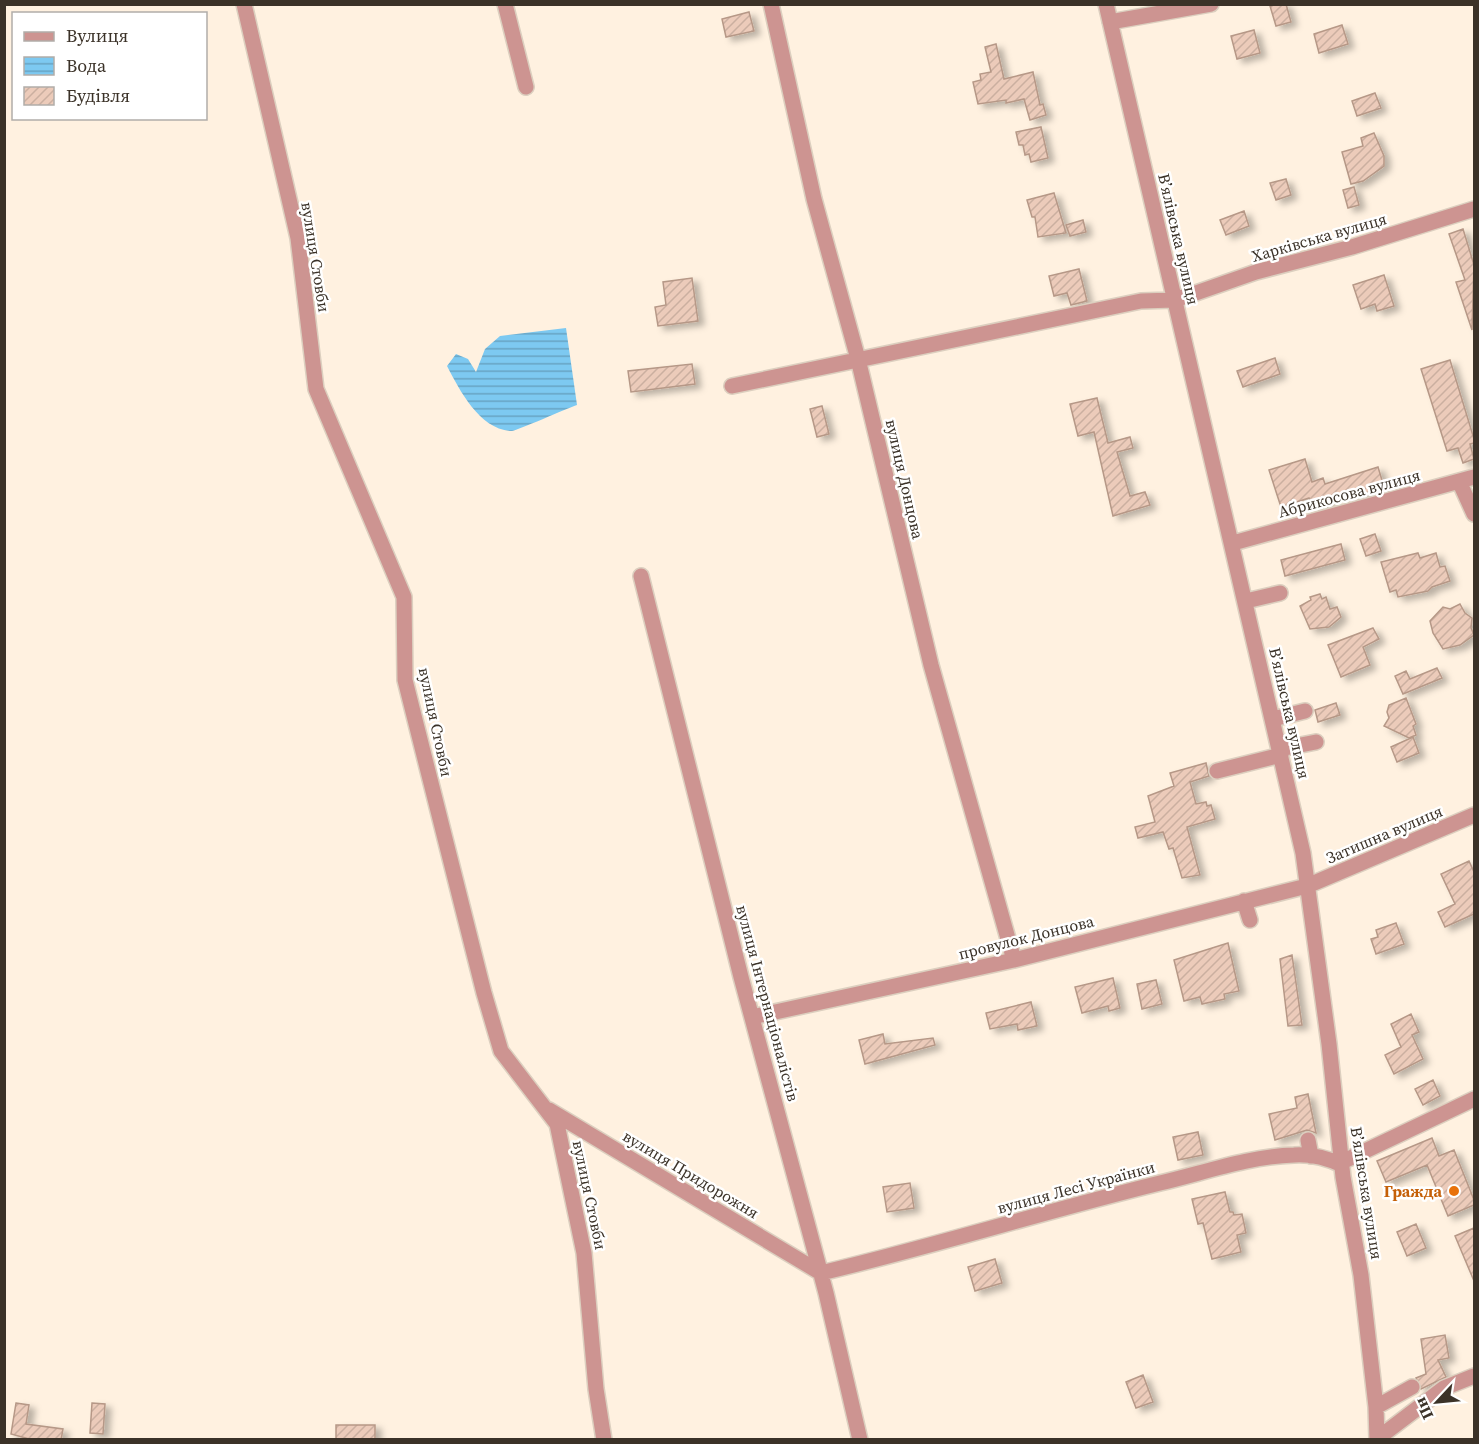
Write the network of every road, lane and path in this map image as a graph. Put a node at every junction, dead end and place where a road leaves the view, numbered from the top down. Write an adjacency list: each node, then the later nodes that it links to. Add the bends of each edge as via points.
1 (244, 4): 31 (street, вулиця Стовби, via 298,238 316,389 404,597 405,680 501,1051)
2 (505, 4): 7 (street)
3 (771, 4): 10 (street, вулиця Донцова, via 814,199)
4 (1106, 4): 6 (street, В’ялівська вулиця)
5 (1211, 4): 6 (street)
6 (1110, 22): 9 (street, В’ялівська вулиця)
7 (526, 87)
8 (1474, 208): 9 (street, Харківська вулиця)
9 (1174, 300): 10 (street, Харківська вулиця, via 1141,301); 15 (street, В’ялівська вулиця)
10 (858, 359): 11 (street, Харківська вулиця); 28 (street, вулиця Донцова, via 931,665)
11 (732, 386)
12 (1474, 477): 13 (street, Абрикосова вулиця)
13 (1459, 481): 14 (street); 15 (street, Абрикосова вулиця)
14 (1474, 514)
15 (1233, 543): 18 (street, В’ялівська вулиця)
16 (641, 576): 29 (street, вулиця Інтернаціоналістів)
17 (1280, 593): 18 (street)
18 (1246, 601): 20 (street, В’ялівська вулиця)
19 (1305, 711): 20 (street)
20 (1273, 719): 22 (street, В’ялівська вулиця)
21 (1316, 742): 22 (street)
22 (1280, 752): 23 (street); 25 (street, В’ялівська вулиця)
23 (1218, 771)
24 (1474, 815): 25 (street, Затишна вулиця)
25 (1307, 886): 26 (street, провулок Донцова); 34 (street, В’ялівська вулиця)
26 (1244, 901): 27 (street); 28 (street, провулок Донцова)
27 (1250, 920)
28 (1014, 960): 29 (street, провулок Донцова)
29 (752, 1017): 35 (street, вулиця Інтернаціоналістів)
30 (1474, 1099): 34 (street)
31 (543, 1106): 35 (street, вулиця Придорожня); 40 (street, вулиця Стовби, via 557,1124 584,1253)
32 (1308, 1140): 33 (street)
33 (1311, 1156): 34 (street, вулиця Лесі Українки); 35 (street, вулиця Лесі Українки, via 1239,1160 952,1241)
34 (1342, 1164): 38 (street, В’ялівська вулиця, via 1361,1275)
35 (821, 1273): 41 (street, вулиця Інтернаціоналістів)
36 (1474, 1376): 39 (street, via 1444,1388)
37 (1412, 1388): 38 (street)
38 (1376, 1407): 39 (street, В’ялівська вулиця)
39 (1377, 1439)
40 (604, 1440)
41 (860, 1440)

